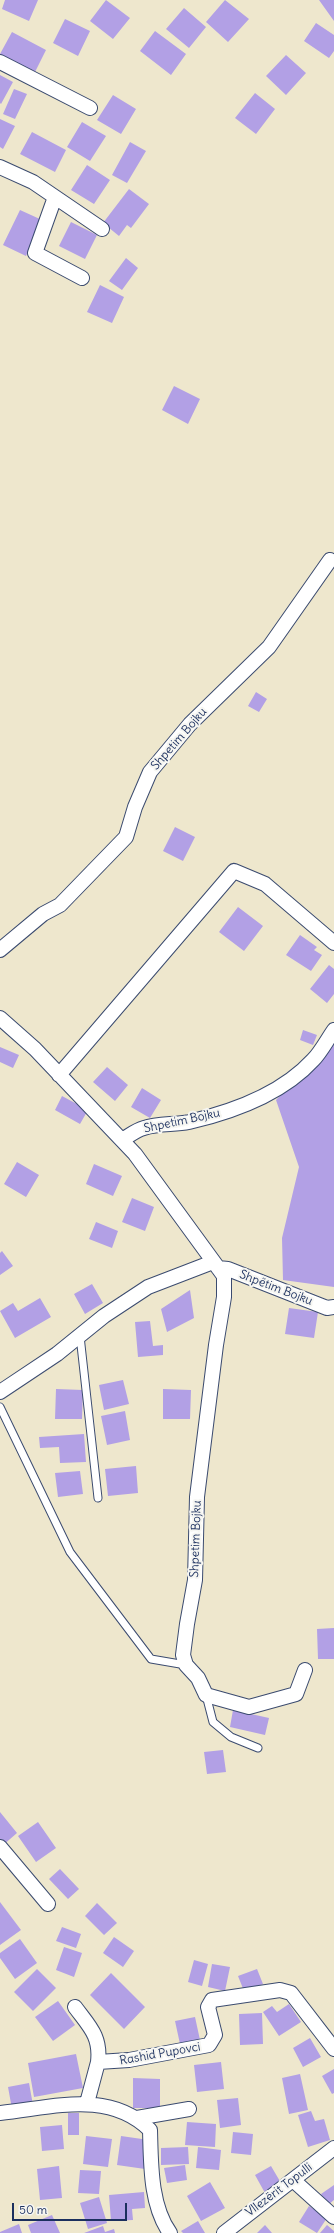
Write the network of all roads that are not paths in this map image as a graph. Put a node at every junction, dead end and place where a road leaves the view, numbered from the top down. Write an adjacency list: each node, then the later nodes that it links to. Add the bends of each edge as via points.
1 (0, 62): 2 (street)
2 (90, 108)
3 (0, 167): 4 (street, via 33,182)
4 (55, 197): 5 (street); 6 (street, via 35,253)
5 (102, 228)
6 (82, 278)
7 (330, 560): 9 (street, Shpetim Bojku, via 269,647 190,724 150,772 126,837 60,905 43,914)
8 (334, 943): 12 (street, via 265,884 234,871)
9 (0, 950)
10 (0, 1018): 12 (street, Shpetim Bojku)
11 (334, 1030): 13 (street, Shpetim Bojku, via 314,1060 292,1079 262,1096 212,1116 179,1124 143,1128)
12 (59, 1075): 13 (street, Shpetim Bojku)
13 (122, 1140): 14 (street, Shpetim Bojku)
14 (216, 1265): 15 (street, Shpëtim Bojku, via 327,1308); 16 (street, via 148,1287 104,1316); 20 (street, Shpetim Bojku, via 224,1276 224,1297 197,1497 195,1580 183,1655)
15 (334, 1307)
16 (80, 1336): 17 (street); 19 (lane)
17 (0, 1392)
18 (0, 1407): 20 (lane, via 70,1552 151,1659)
19 (98, 1498)
20 (186, 1665): 22 (street, via 198,1678)
21 (305, 1670): 22 (street, via 296,1694 249,1707)
22 (206, 1695): 23 (lane, via 213,1722 231,1737)
23 (258, 1748)
24 (0, 1847): 25 (street)
25 (48, 1904)
26 (75, 2007): 28 (street, via 98,2038)
27 (334, 2049): 28 (street, Rashid Pupovci, via 291,1993 280,1990 212,2000 208,2007 215,2035 209,2045 129,2060)
28 (98, 2062): 29 (street)
29 (87, 2103): 31 (street); 32 (street)
30 (189, 2109): 32 (street)
31 (0, 2113)
32 (137, 2118): 36 (street, via 150,2130 154,2188 162,2220)
33 (334, 2148): 34 (street, Vllezërit Topulli)
34 (293, 2180): 35 (street); 37 (street, Vllezërit Topulli)
35 (334, 2217)
36 (170, 2233)
37 (224, 2233)

